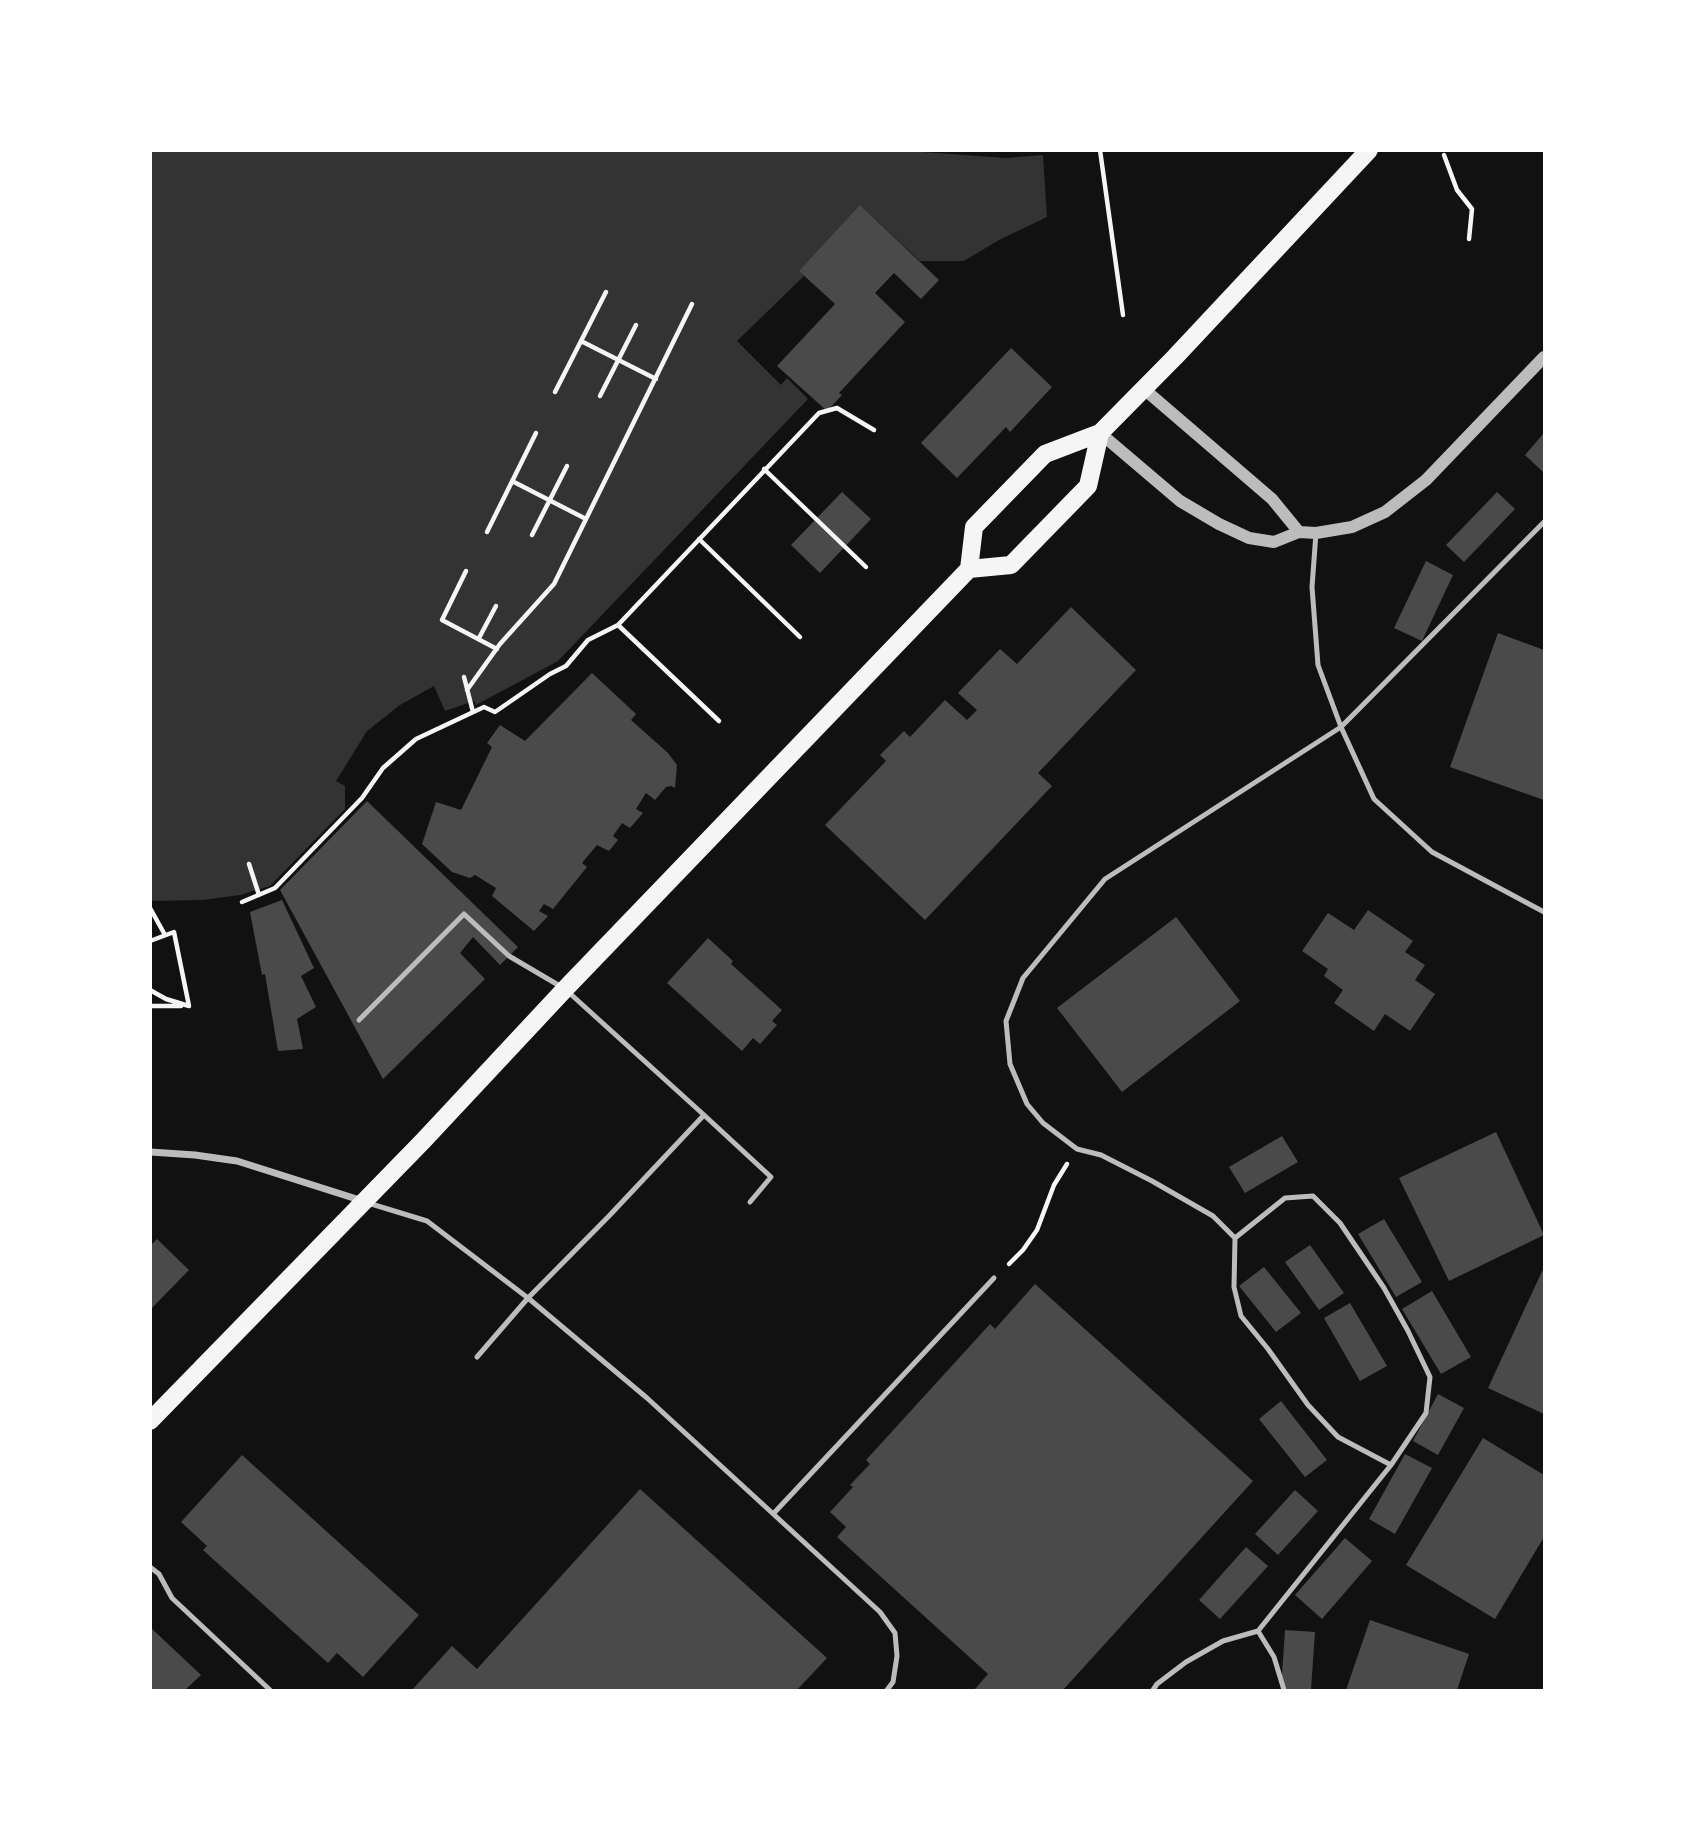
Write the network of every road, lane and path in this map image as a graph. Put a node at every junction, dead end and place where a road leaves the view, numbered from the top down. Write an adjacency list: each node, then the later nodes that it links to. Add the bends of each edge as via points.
1 (1100, 150): 7 (path)
2 (1369, 150): 13 (main road)
3 (1444, 155): 4 (path, via 1457,190 1472,209)
4 (1469, 239)
5 (606, 292): 9 (path)
6 (692, 304): 12 (path)
7 (1123, 315)
8 (636, 325): 11 (path)
9 (581, 341): 11 (path); 14 (path)
10 (1545, 357): 27 (street, via 1426,480 1385,512 1352,527)
11 (618, 360): 12 (path); 15 (path)
12 (656, 379): 23 (path)
13 (1144, 389): 18 (main road); 26 (street, via 1272,499)
14 (555, 392)
15 (600, 396)
16 (874, 430): 20 (path, via 836,408 819,414)
17 (536, 433): 21 (path)
18 (1100, 433): 26 (street, via 1180,501 1219,524 1249,538 1274,542); 31 (main road, via 1045,454 974,527); 31 (main road, via 1088,486 1011,565)
19 (567, 466): 22 (path)
20 (764, 469): 29 (path); 30 (path)
21 (512, 481): 22 (path); 25 (path)
22 (550, 500): 23 (path); 28 (path)
23 (586, 519): 37 (path, via 554,584)
24 (1545, 522): 42 (lane)
25 (487, 532)
26 (1299, 532): 27 (street)
27 (1317, 533): 42 (lane, via 1312,587 1318,665)
28 (532, 535)
29 (699, 539): 34 (path); 35 (path)
30 (866, 567)
31 (969, 569): 50 (main road)
32 (466, 572): 36 (path, via 442,620)
33 (496, 606): 36 (path)
34 (618, 625): 40 (path, via 588,640 566,666 495,712 484,707); 41 (path)
35 (800, 636)
36 (479, 638): 37 (path)
37 (498, 649): 39 (path)
38 (464, 677): 39 (path)
39 (467, 690): 40 (path)
40 (473, 712): 44 (path, via 416,739 383,768 362,798 275,888)
41 (719, 721)
42 (1341, 727): 47 (lane, via 1374,799 1432,852); 56 (lane, via 1105,879 1023,978 1006,1021 1010,1064 1027,1104 1042,1123)
43 (249, 864): 44 (path)
44 (258, 895): 45 (path)
45 (242, 902)
46 (150, 908): 48 (path)
47 (1545, 912)
48 (165, 936): 49 (path); 53 (path, via 174,932)
49 (150, 941)
50 (565, 989): 54 (lane, via 512,958 464,915); 55 (lane); 58 (main road)
51 (150, 990): 53 (path)
52 (150, 1006): 53 (path)
53 (189, 1006)
54 (359, 1020)
55 (704, 1115): 59 (lane, via 771,1177); 62 (lane)
56 (1077, 1149): 60 (lane, via 1101,1155 1152,1181 1213,1216); 61 (path, via 1055,1185 1037,1230)
57 (150, 1152): 58 (street, via 237,1161)
58 (364, 1202): 62 (lane, via 427,1221); 64 (main road)
59 (750, 1202)
60 (1235, 1238): 65 (lane, via 1234,1287 1241,1316 1338,1437); 65 (lane, via 1286,1198 1313,1196 1340,1223 1402,1320 1430,1377 1426,1413)
61 (994, 1278): 66 (lane)
62 (527, 1298): 63 (lane); 66 (lane)
63 (477, 1357)
64 (150, 1421)
65 (1391, 1465): 68 (lane)
66 (774, 1513): 70 (lane, via 880,1612 895,1633 897,1656)
67 (150, 1567): 69 (lane, via 172,1598)
68 (1258, 1631): 71 (lane, via 1223,1641 1186,1662); 72 (lane, via 1274,1657)
69 (270, 1690)
70 (887, 1690)
71 (1153, 1690)
72 (1284, 1690)

